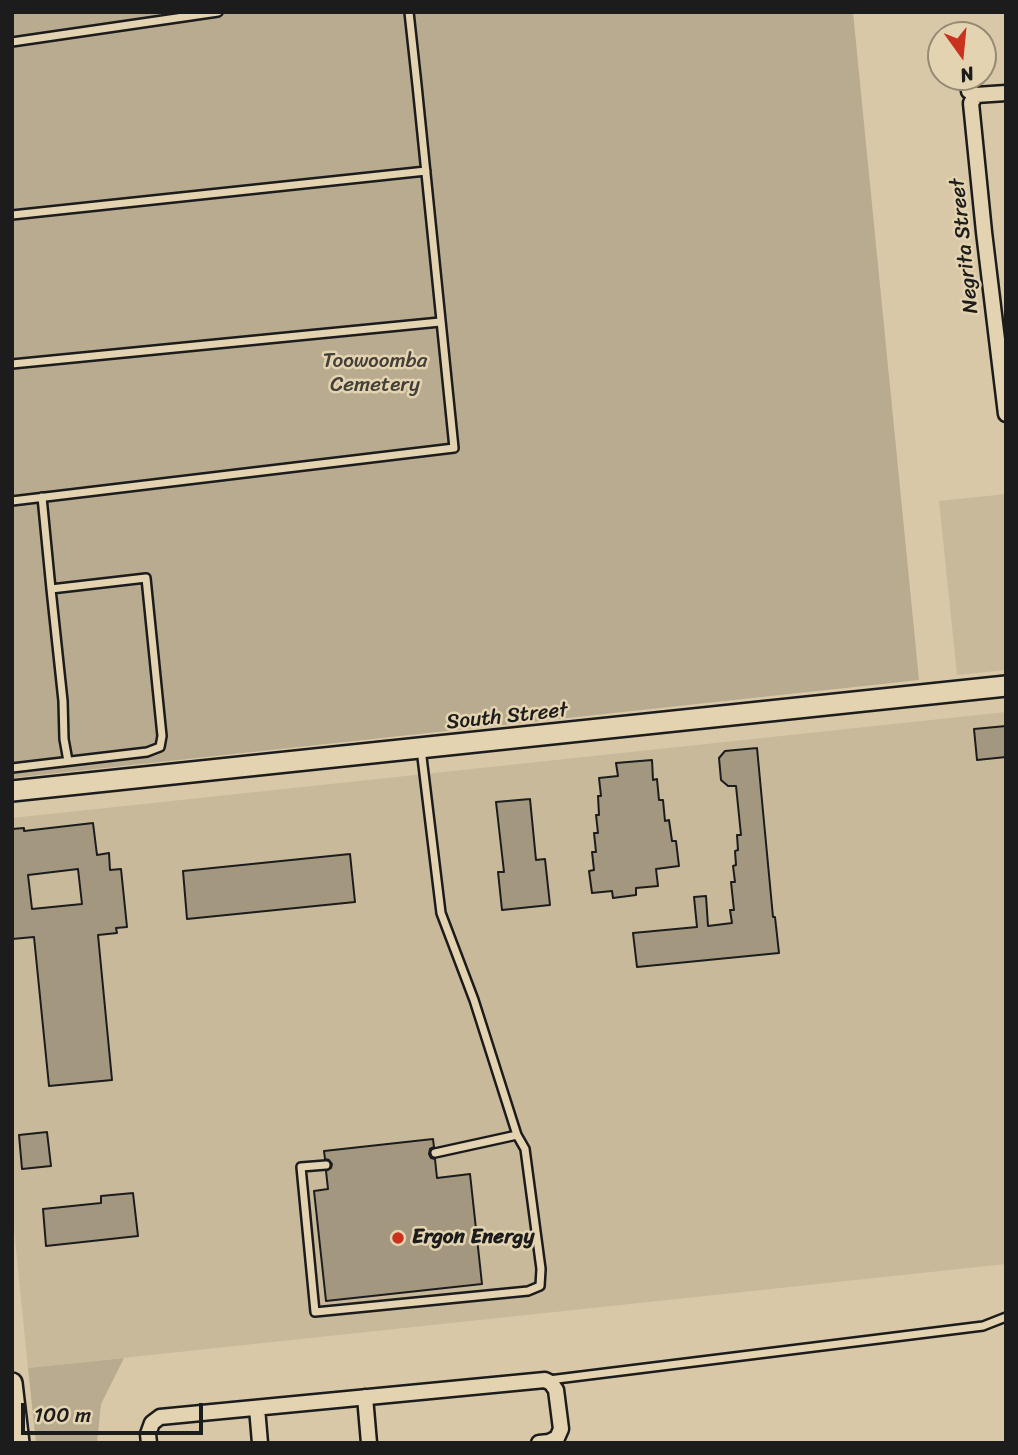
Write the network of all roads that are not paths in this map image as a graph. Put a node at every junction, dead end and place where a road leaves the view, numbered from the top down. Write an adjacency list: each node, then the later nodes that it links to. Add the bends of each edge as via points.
1 (218, 12): 3 (lane)
2 (409, 12): 7 (lane)
3 (12, 42)
4 (970, 91): 6 (street, Negrita Street)
5 (1006, 93): 6 (street)
6 (976, 95): 11 (street, Negrita Street, via 971,103)
7 (426, 171): 8 (lane); 9 (lane)
8 (12, 215)
9 (440, 322): 10 (lane); 12 (lane, via 454,448)
10 (12, 364)
11 (1006, 411)
12 (42, 497): 13 (lane); 14 (lane)
13 (12, 501)
14 (51, 589): 17 (lane); 17 (lane, via 146,578 161,723 160,747 154,750)
15 (1006, 686): 16 (street, South Street)
16 (421, 748): 19 (street, South Street); 20 (lane, via 440,913 474,1000)
17 (68, 761): 18 (lane)
18 (12, 768)
19 (12, 791)
20 (517, 1135): 21 (lane); 22 (lane, via 525,1149 541,1269 540,1286 528,1291 315,1312 302,1167)
21 (435, 1153)
22 (326, 1165)
23 (1006, 1317): 24 (lane, via 972,1328)
24 (545, 1380): 26 (street); 32 (street, via 556,1390 561,1429 557,1437)
25 (12, 1385): 28 (street)
26 (365, 1398): 27 (street); 31 (street)
27 (257, 1408): 29 (street, via 160,1417 152,1423); 30 (street)
28 (19, 1443)
29 (149, 1443)
30 (260, 1443)
31 (369, 1443)
32 (539, 1443)

